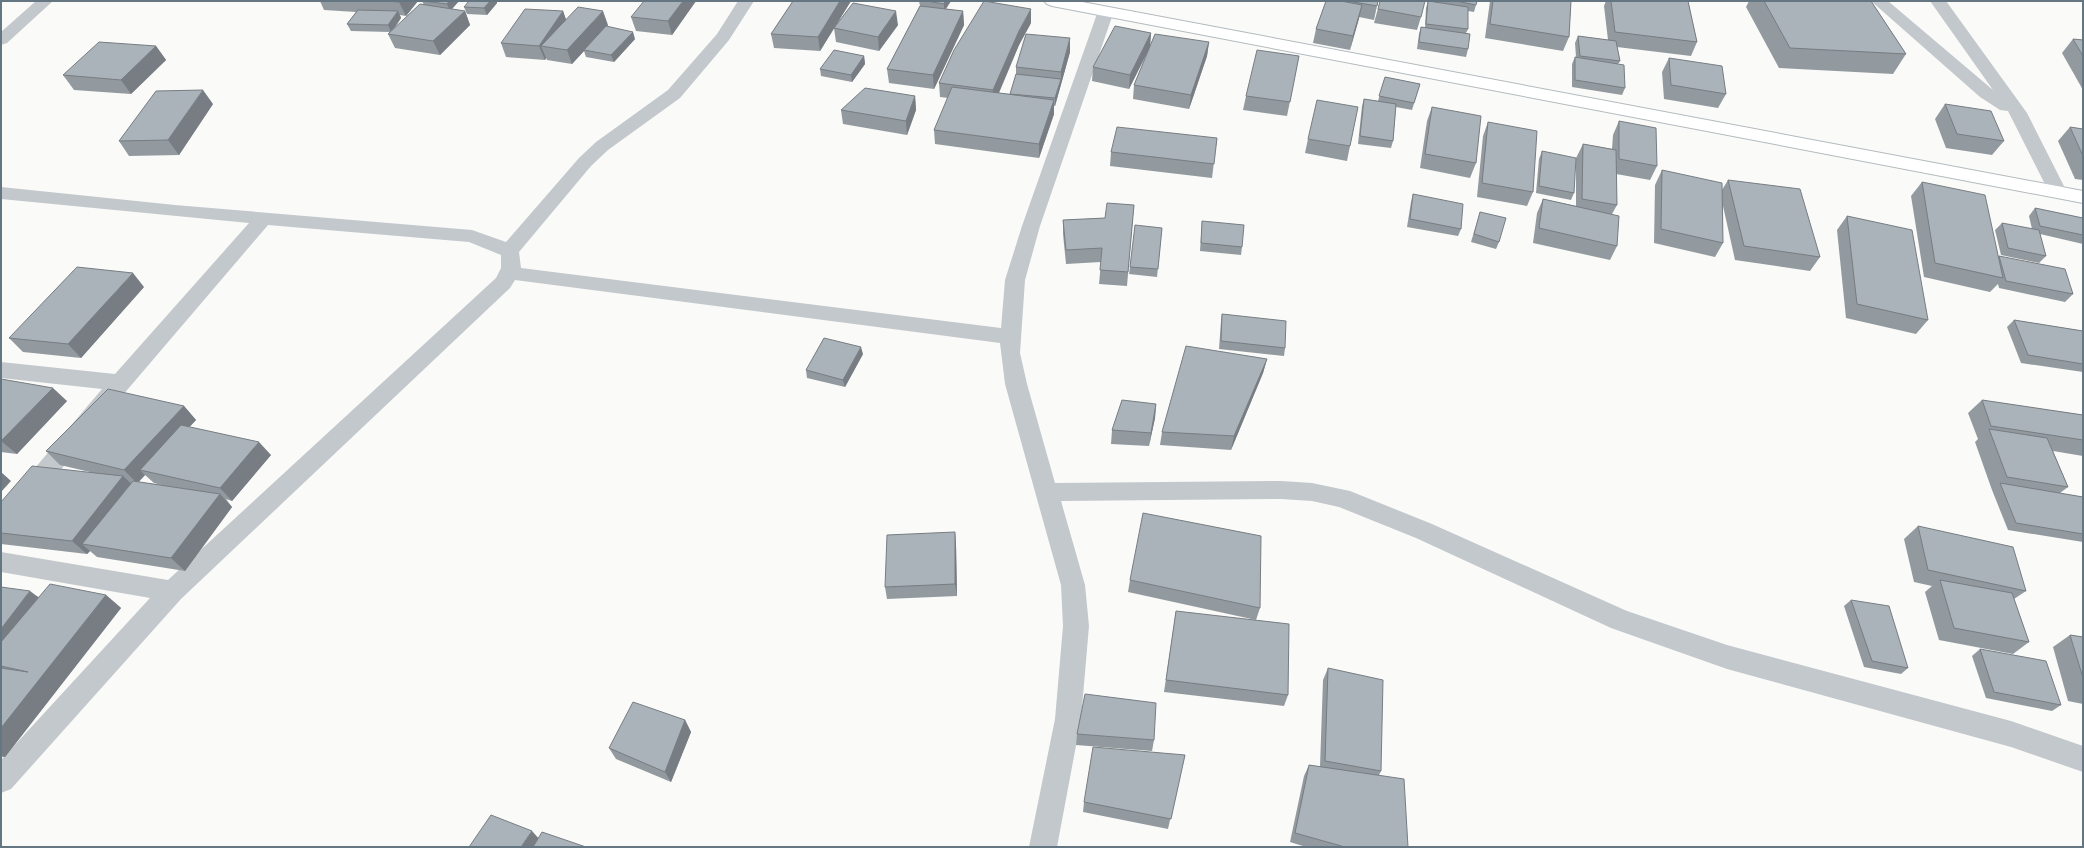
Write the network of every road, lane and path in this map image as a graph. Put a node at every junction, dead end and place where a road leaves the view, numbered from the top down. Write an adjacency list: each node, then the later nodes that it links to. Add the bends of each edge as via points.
1 (45, 1): 7 (street)
2 (746, 1): 13 (street, via 723,37 674,94 584,162)
3 (1052, 1): 6 (main road)
4 (1879, 1): 8 (street, via 1986,93)
5 (1938, 1): 8 (street)
6 (1106, 11): 9 (main road); 14 (street, via 1031,226 1015,280)
7 (1, 40)
8 (2018, 113): 9 (street)
9 (2058, 192): 11 (main road)
10 (1, 193): 12 (street)
11 (2083, 197)
12 (264, 218): 13 (street, via 472,236); 16 (street)
13 (510, 262): 14 (street); 20 (street, via 503,283)
14 (1010, 337): 17 (street, via 1010,353 1016,384)
15 (1, 370): 16 (street)
16 (120, 383): 18 (street)
17 (1047, 492): 21 (street, via 1281,490 1312,492 1342,498 1424,531 1620,620 1727,657 2011,734); 23 (street, via 1073,585 1076,626 1068,719)
18 (1, 525)
19 (1, 562): 20 (street)
20 (172, 591): 22 (street)
21 (2083, 759)
22 (1, 780)
23 (1043, 847)

